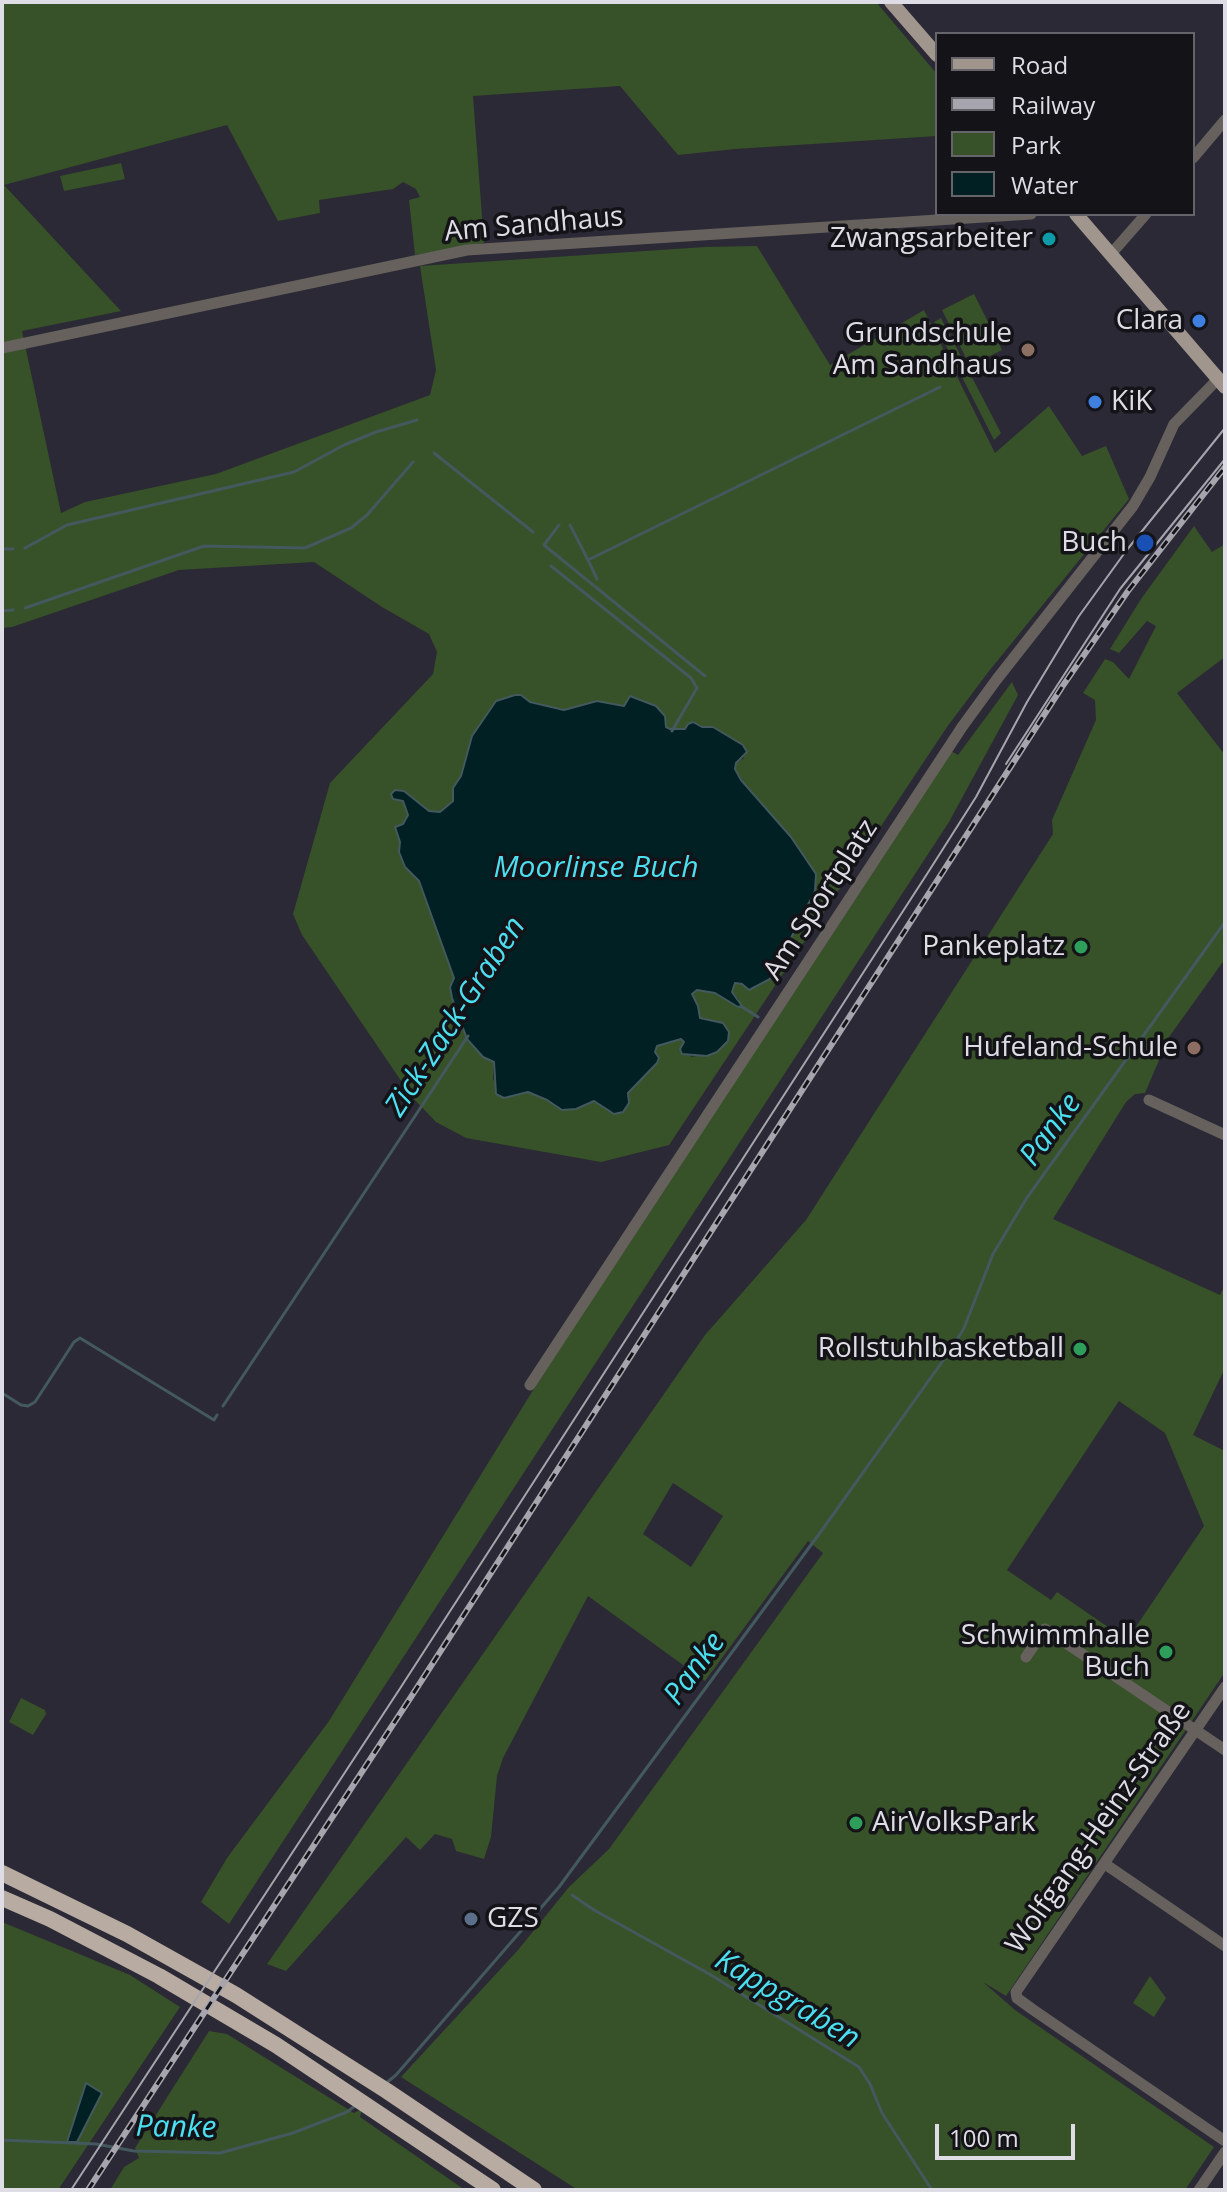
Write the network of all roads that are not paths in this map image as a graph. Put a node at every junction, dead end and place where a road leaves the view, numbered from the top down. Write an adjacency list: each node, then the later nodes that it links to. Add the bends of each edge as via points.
1 (891, 2): 2 (main road)
2 (935, 53)
3 (1225, 120): 4 (street)
4 (1195, 156)
5 (1000, 216): 9 (street, Am Sandhaus, via 467,250)
6 (1078, 216): 8 (main road)
7 (1144, 216): 8 (street)
8 (1111, 254): 10 (main road)
9 (2, 348)
10 (1223, 382): 13 (street, Am Sportplatz, via 1181,416 1133,506 962,727)
11 (1149, 1100): 12 (street)
12 (1225, 1135)
13 (530, 1385)
14 (1026, 1657): 16 (street, via 1045,1629)
15 (1225, 1687): 16 (street, Wolfgang-Heinz-Straße)
16 (1195, 1732): 17 (street); 18 (street, Wolfgang-Heinz-Straße)
17 (1225, 1750)
18 (1105, 1864): 21 (street); 22 (street, Wolfgang-Heinz-Straße, via 1020,1984 1017,1998)
19 (2, 1873): 25 (highway, via 236,1995)
20 (2, 1898): 24 (highway, via 159,1976 276,2045)
21 (1225, 1946)
22 (1225, 2141)
23 (1225, 2152): 26 (street)
24 (493, 2190)
25 (534, 2190)
26 (1199, 2190)

